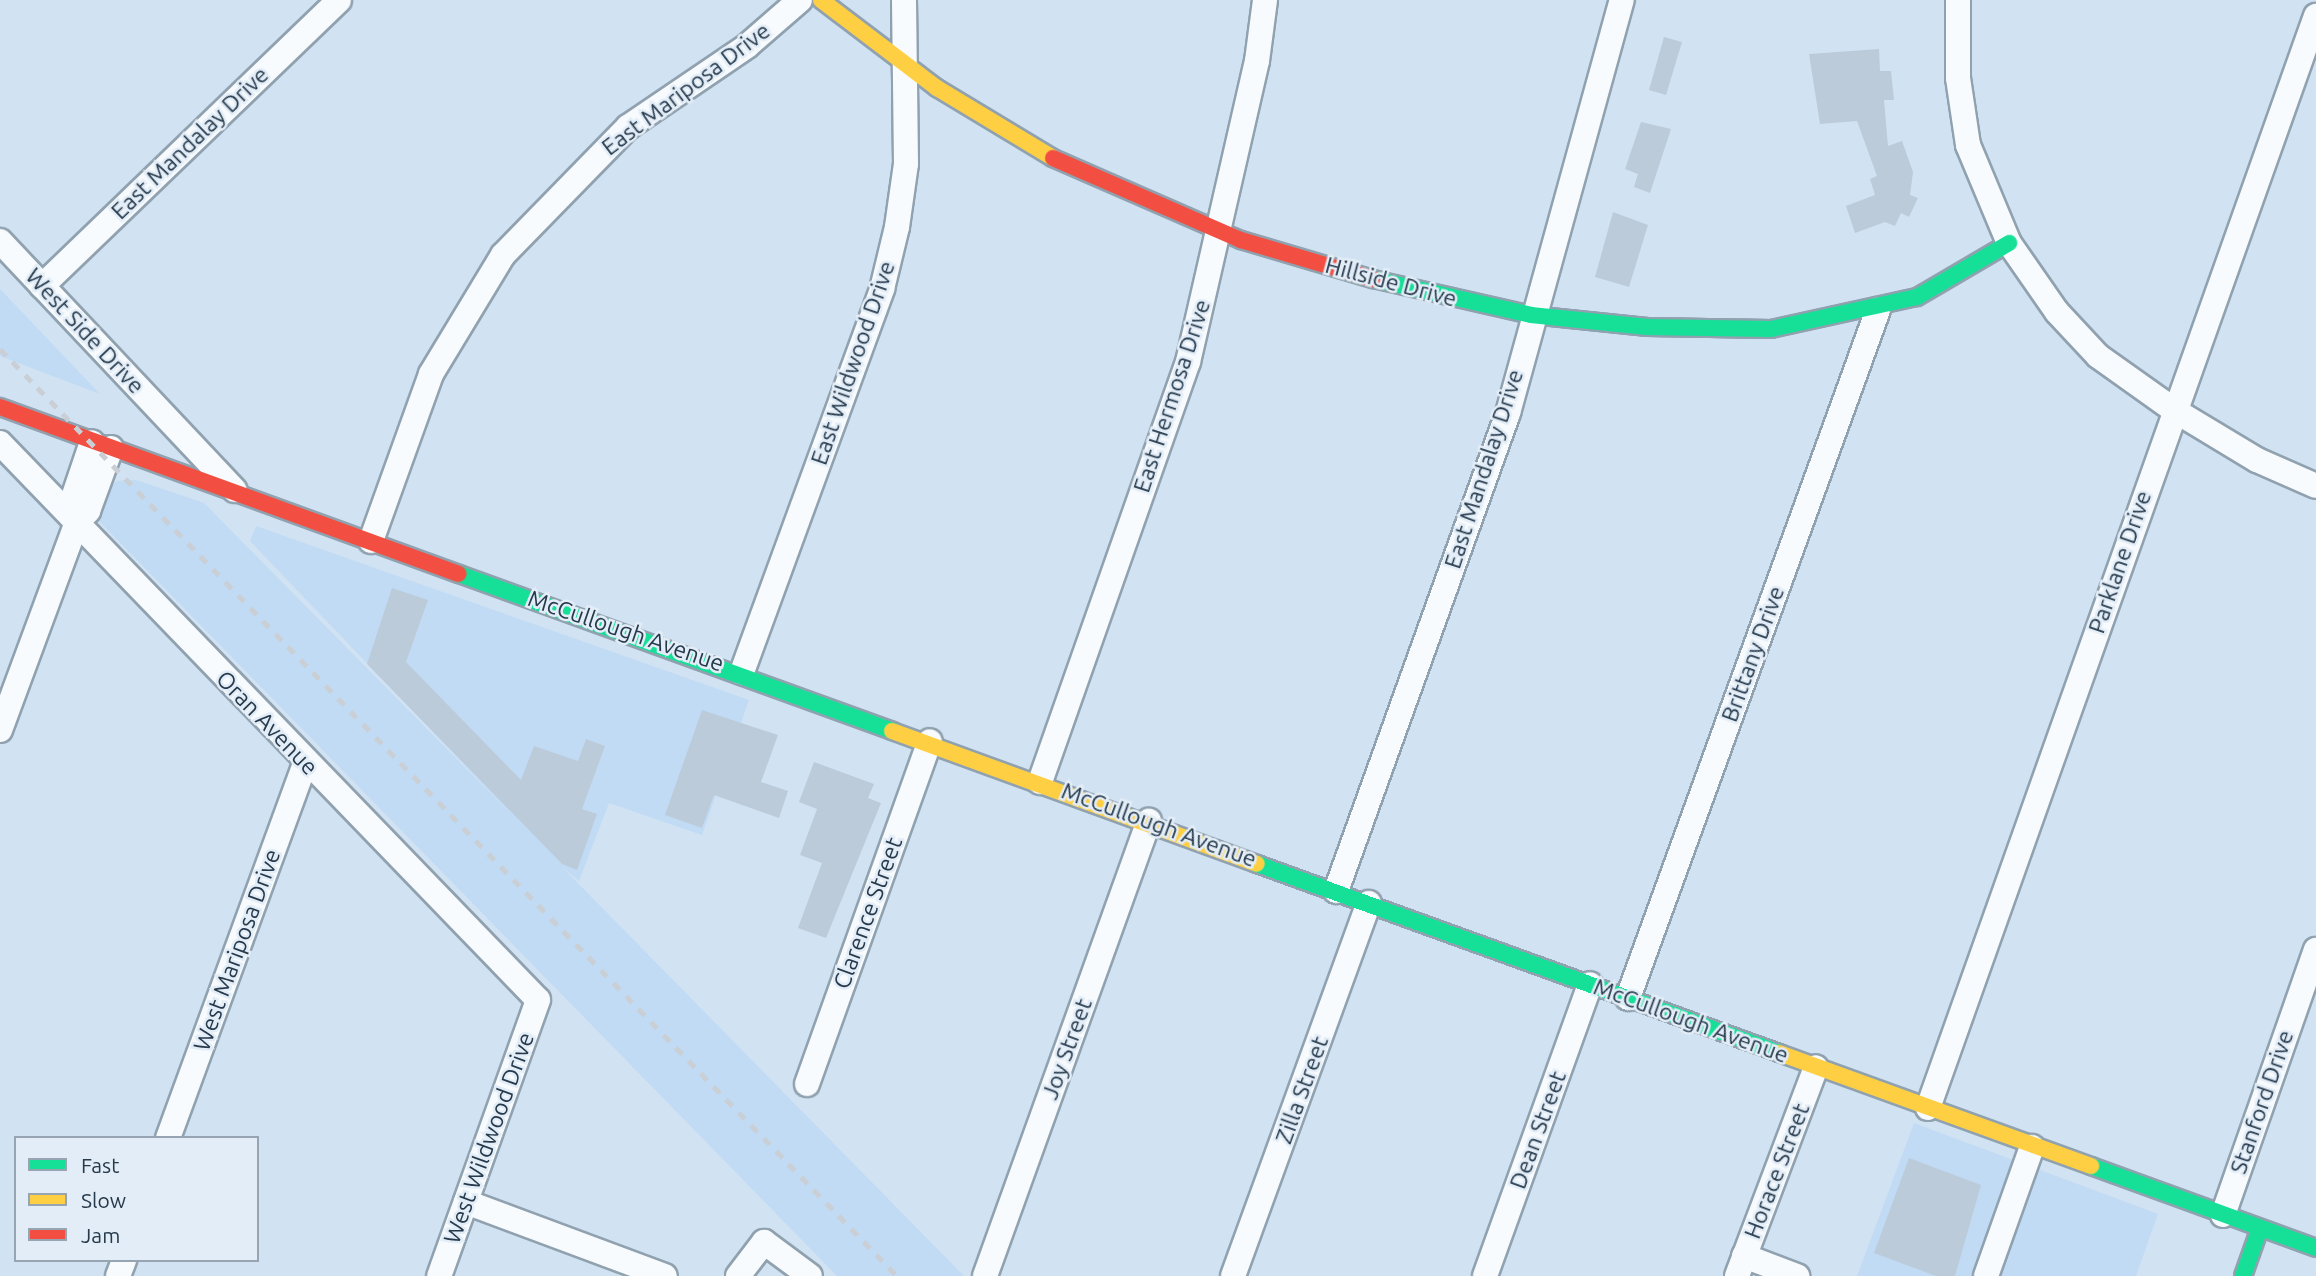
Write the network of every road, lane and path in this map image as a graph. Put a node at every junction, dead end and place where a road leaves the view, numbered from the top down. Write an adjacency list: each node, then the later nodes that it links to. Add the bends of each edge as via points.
1 (339, 0): 13 (street, East Mandalay Drive)
2 (800, 0): 23 (street, East Mariposa Drive, via 747,46 628,127 503,255 431,374)
3 (821, 0): 9 (main road, Hillside Drive)
4 (904, 0): 9 (street, East Wildwood Drive)
5 (1265, 0): 10 (street, East Hermosa Drive)
6 (1622, 0): 15 (street, East Mandalay Drive)
7 (1958, 0): 12 (street, via 1958,78 1968,145)
8 (2316, 16): 17 (street, Parklane Drive)
9 (908, 67): 10 (main road, Hillside Drive, via 1051,157); 24 (street, East Wildwood Drive, via 906,164 882,289)
10 (1220, 232): 15 (main road, Hillside Drive, via 1412,291); 28 (street, East Hermosa Drive, via 1188,362)
11 (0, 242): 13 (street, West Side Drive)
12 (2009, 243): 14 (main road, Hillside Drive, via 1951,282); 17 (street, via 2098,356)
13 (42, 286): 21 (street, West Side Drive)
14 (1878, 310): 15 (main road, Hillside Drive, via 1771,329 1710,330); 34 (street, Brittany Drive)
15 (1531, 315): 30 (street, East Mandalay Drive, via 1508,413)
16 (0, 407): 19 (main road, McCullough Avenue)
17 (2174, 410): 20 (street, via 2257,460); 38 (street, Parklane Drive)
18 (0, 443): 22 (street, Oran Avenue)
19 (102, 445): 21 (main road, McCullough Avenue); 22 (street, via 88,511)
20 (2316, 485)
21 (238, 493): 23 (main road, McCullough Avenue)
22 (77, 522): 25 (street); 27 (street, Oran Avenue)
23 (371, 541): 24 (main road, McCullough Avenue)
24 (742, 672): 26 (main road, McCullough Avenue)
25 (0, 730)
26 (930, 741): 28 (main road, McCullough Avenue); 37 (street, Clarence Street)
27 (305, 763): 35 (street, Oran Avenue); 39 (street, West Mariposa Drive)
28 (1040, 782): 29 (main road, McCullough Avenue)
29 (1149, 821): 30 (main road, McCullough Avenue); 50 (street, Joy Street)
30 (1336, 891): 31 (main road, McCullough Avenue)
31 (1369, 903): 33 (main road, McCullough Avenue); 51 (street, Zilla Street)
32 (2316, 950): 42 (street, Stanford Drive)
33 (1590, 984): 34 (main road, McCullough Avenue); 52 (street, Dean Street)
34 (1628, 998): 36 (main road, McCullough Avenue)
35 (538, 1000): 41 (street, West Wildwood Drive)
36 (1816, 1067): 38 (main road, McCullough Avenue); 45 (street, Horace Street)
37 (807, 1084)
38 (1928, 1108): 40 (main road, McCullough Avenue)
39 (169, 1136)
40 (2032, 1147): 42 (main road, McCullough Avenue); 54 (street)
41 (466, 1202): 46 (street, West Wildwood Drive); 47 (street)
42 (2223, 1214): 43 (main road, McCullough Avenue)
43 (2260, 1228): 44 (main road, McCullough Avenue); 55 (main road)
44 (2316, 1248)
45 (1741, 1266): 53 (street)
46 (439, 1276)
47 (665, 1276)
48 (738, 1276): 49 (street, via 764,1242)
49 (810, 1276)
50 (985, 1276)
51 (1233, 1276)
52 (1485, 1276)
53 (1797, 1276)
54 (1986, 1276)
55 (2243, 1276)

